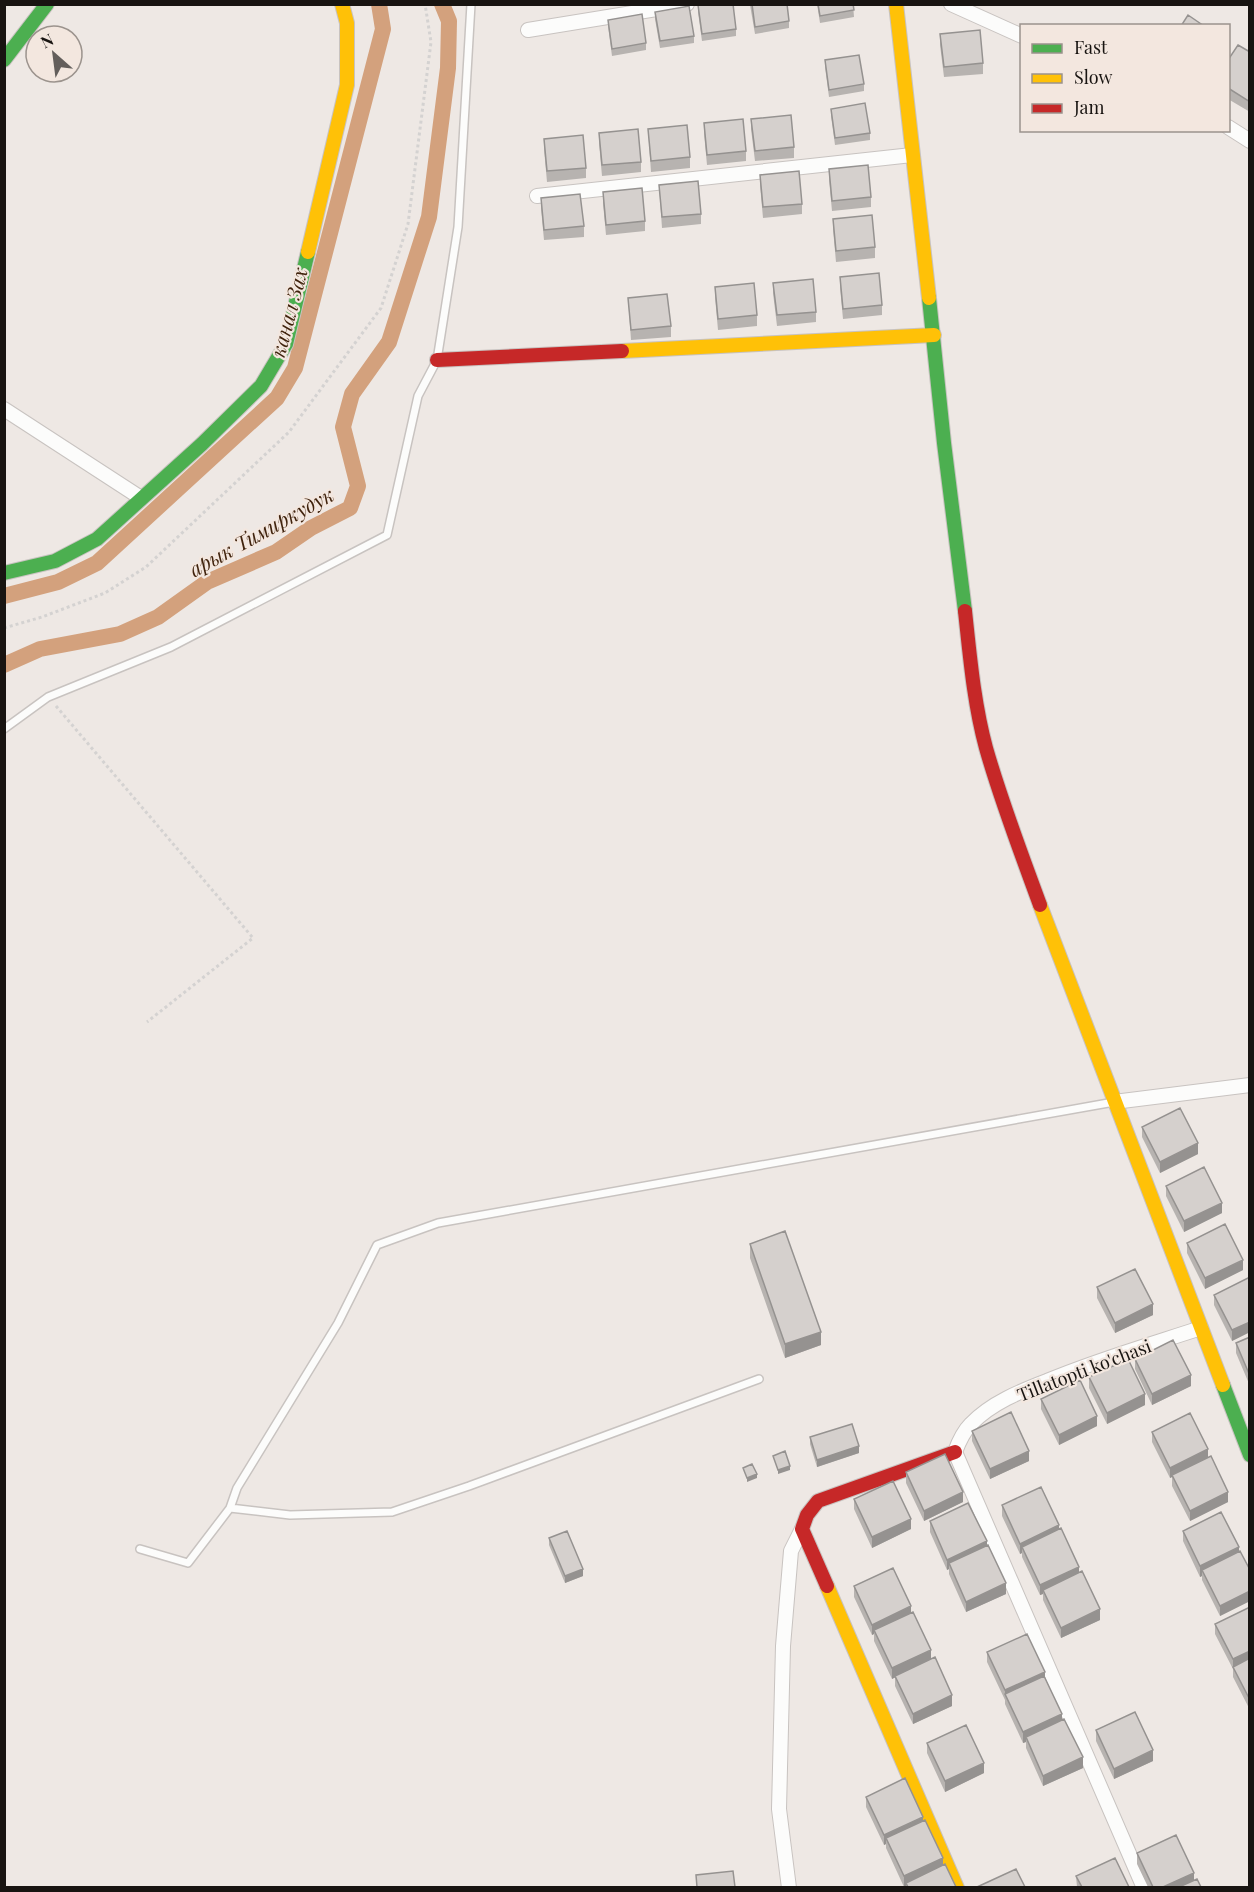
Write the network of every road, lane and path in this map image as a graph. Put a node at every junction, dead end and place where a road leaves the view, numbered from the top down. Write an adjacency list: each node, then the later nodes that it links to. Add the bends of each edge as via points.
1 (47, 4): 9 (street)
2 (342, 4): 17 (street, via 347,23 347,85 286,344 261,386)
3 (471, 4): 15 (lane, via 458,227)
4 (687, 4): 7 (street)
5 (896, 4): 12 (street)
6 (951, 4): 8 (street)
7 (528, 30)
8 (1020, 35)
9 (4, 60)
10 (1230, 128): 11 (street)
11 (1250, 141)
12 (912, 155): 13 (street); 14 (street)
13 (537, 196)
14 (934, 334): 15 (street); 23 (street, via 980,720 1008,815)
15 (437, 360): 19 (lane, via 418,396 387,535 171,647)
16 (4, 409): 17 (street)
17 (141, 498): 18 (street, via 97,539 55,561)
18 (4, 573)
19 (48, 697): 20 (lane); 21 (path, via 253,938)
20 (4, 729)
21 (147, 1022)
22 (1250, 1085): 23 (street)
23 (1114, 1102): 24 (street); 28 (lane, via 438,1222 378,1245 338,1323 237,1488)
24 (1201, 1328): 26 (street, Tillatopti ko'chasi, via 1081,1367 1020,1392 971,1423); 27 (street)
25 (759, 1379): 28 (lane, via 392,1512 290,1515)
26 (955, 1452): 29 (street, via 818,1501); 33 (street)
27 (1250, 1455)
28 (230, 1508): 30 (lane, via 188,1563)
29 (802, 1529): 31 (street, via 791,1551 783,1646 779,1809); 32 (street)
30 (140, 1549)
31 (789, 1887)
32 (957, 1887)
33 (1144, 1887)

